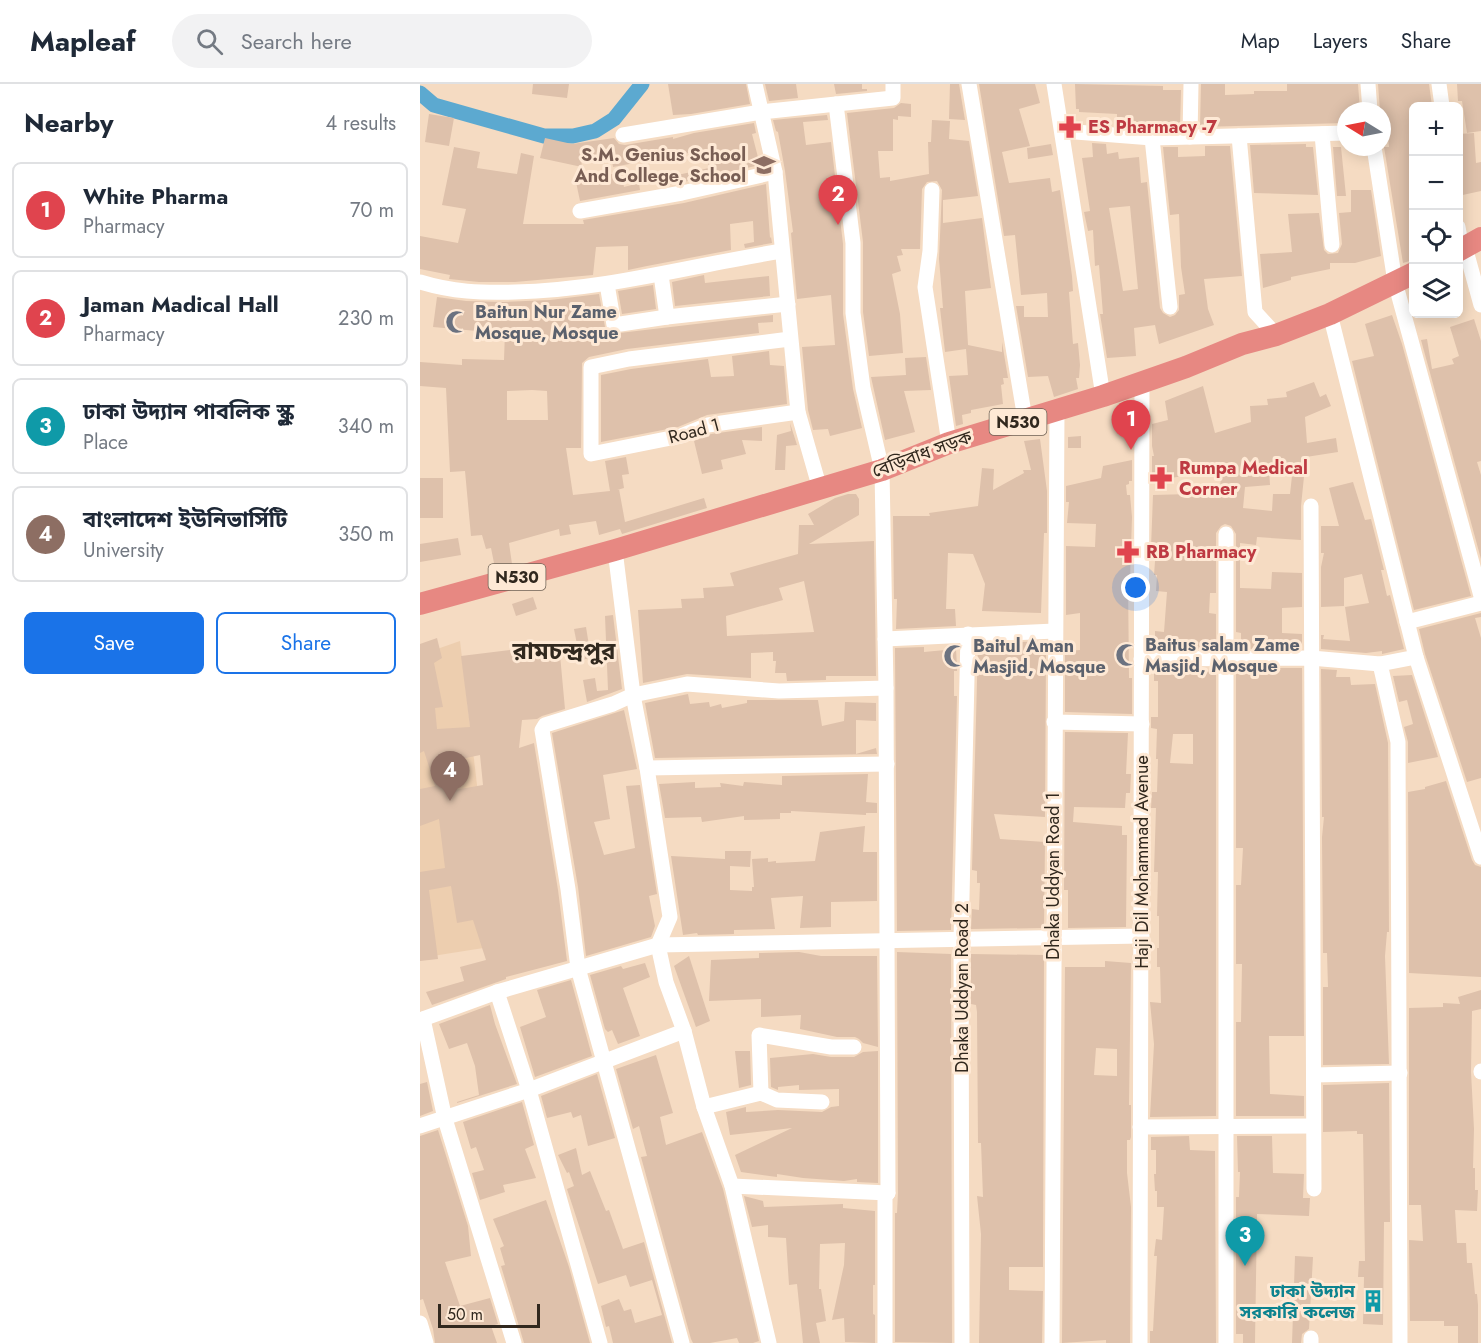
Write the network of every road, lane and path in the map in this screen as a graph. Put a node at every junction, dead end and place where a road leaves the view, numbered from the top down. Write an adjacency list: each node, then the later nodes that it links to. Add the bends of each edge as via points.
1 (755, 84): 11 (street)
2 (894, 84): 10 (street, via 893,98)
3 (969, 84): 41 (street)
4 (1054, 84): 12 (street)
5 (1191, 84): 17 (street)
6 (1368, 84): 8 (street)
7 (1439, 84): 9 (street)
8 (1369, 102)
9 (1441, 102)
10 (836, 104): 11 (street); 43 (street, via 853,243 854,313 861,377)
11 (761, 112): 15 (street); 20 (street)
12 (1063, 131): 18 (street); 38 (street)
13 (1337, 133): 14 (street)
14 (1322, 134): 16 (street); 24 (street)
15 (623, 135)
16 (1239, 136): 17 (street); 35 (street, via 1255,312)
17 (1190, 137): 18 (street)
18 (1152, 138): 32 (street)
19 (1376, 156): 27 (street)
20 (775, 172): 22 (street); 25 (street)
21 (932, 190): 42 (street, via 925,287)
22 (580, 211)
23 (1465, 242): 31 (street)
24 (1332, 245)
25 (782, 251): 26 (street); 30 (street)
26 (661, 275): 29 (street); 34 (street)
27 (1404, 278): 33 (highway, বেড়িবাধ সড়ক / N530); 48 (street)
28 (420, 282): 29 (street, via 442,290 490,293)
29 (608, 284): 34 (street, via 614,325)
30 (788, 304): 34 (street); 36 (street)
31 (1481, 305)
32 (1170, 307)
33 (1330, 314): 35 (highway, বেড়িবাধ সড়ক / N530); 51 (street)
34 (668, 317)
35 (1276, 335): 37 (highway, বেড়িবাধ সড়ক / N530)
36 (790, 339): 40 (street); 40 (street, Road 1, via 591,367 591,454 681,436 708,425)
37 (1142, 381): 38 (highway, বেড়িবাধ সড়ক / N530); 58 (street, Haji Dil Mohammad Avenue)
38 (1103, 396): 39 (highway, বেড়িবাধ সড়ক / N530)
39 (1057, 410): 41 (highway, বেড়িবাধ সড়ক / N530); 52 (street, Dhaka Uddyan Road 1)
40 (798, 412): 44 (street)
41 (1025, 419): 42 (highway, বেড়িবাধ সড়ক / N530)
42 (949, 443): 43 (highway, বেড়িবাধ সড়ক / N530)
43 (882, 470): 44 (highway, বেড়িবাধ সড়ক / N530); 54 (street)
44 (820, 489): 47 (highway, বেড়িবাধ সড়ক / N530)
45 (1311, 506): 57 (street)
46 (1226, 534): 56 (street)
47 (615, 550): 50 (highway, বেড়িবাধ সড়ক / N530); 61 (street)
48 (1481, 596)
49 (1481, 603): 51 (street)
50 (420, 604)
51 (1407, 622): 55 (street)
52 (1055, 631): 53 (street); 62 (street, Dhaka Uddyan Road 1)
53 (968, 634): 54 (street); 70 (street, Dhaka Uddyan Road 2)
54 (885, 639): 60 (street)
55 (1416, 657): 59 (street); 66 (street)
56 (1226, 658): 57 (street); 58 (street); 87 (street)
57 (1311, 658): 59 (street); 79 (street)
58 (1141, 659): 63 (street, Haji Dil Mohammad Avenue)
59 (1380, 664): 78 (street, via 1398,742)
60 (886, 688): 61 (street, via 779,691 687,684); 64 (street)
61 (633, 695): 65 (street); 72 (street, via 613,705 545,725 542,730)
62 (1054, 722): 63 (street); 68 (street, Dhaka Uddyan Road 1)
63 (1142, 724): 67 (street, Haji Dil Mohammad Avenue)
64 (886, 764): 65 (street); 69 (street)
65 (647, 768): 71 (street, via 670,917)
66 (1481, 857)
67 (1142, 936): 68 (street); 86 (street, Haji Dil Mohammad Avenue)
68 (1052, 939): 70 (street); 100 (street, Dhaka Uddyan Road 1)
69 (888, 940): 70 (street); 71 (street); 91 (street)
70 (961, 940): 99 (street, Dhaka Uddyan Road 2)
71 (658, 945): 72 (street); 75 (street, via 666,982)
72 (578, 968): 73 (street); 77 (street)
73 (497, 992): 74 (street); 80 (street)
74 (422, 1020): 84 (street)
75 (684, 1031): 77 (street); 83 (street)
76 (854, 1047): 81 (street, via 759,1035)
77 (604, 1061): 80 (street); 96 (street)
78 (1400, 1073): 79 (street); 103 (street)
79 (1314, 1074): 88 (street)
80 (529, 1090): 84 (street); 95 (street)
81 (761, 1093): 82 (street, via 777,1100); 83 (street)
82 (822, 1102)
83 (704, 1107): 89 (street)
84 (445, 1119): 85 (street); 94 (street)
85 (420, 1126)
86 (1140, 1126): 87 (street); 101 (street, Haji Dil Mohammad Avenue)
87 (1226, 1126): 88 (street); 102 (street)
88 (1313, 1126): 90 (street)
89 (732, 1186): 91 (street); 97 (street)
90 (1314, 1189)
91 (888, 1193): 98 (street)
92 (420, 1323): 93 (street)
93 (426, 1343)
94 (514, 1343)
95 (600, 1343)
96 (682, 1343)
97 (769, 1343)
98 (885, 1343)
99 (962, 1343)
100 (1052, 1343)
101 (1140, 1343)
102 (1226, 1343)
103 (1400, 1343)

